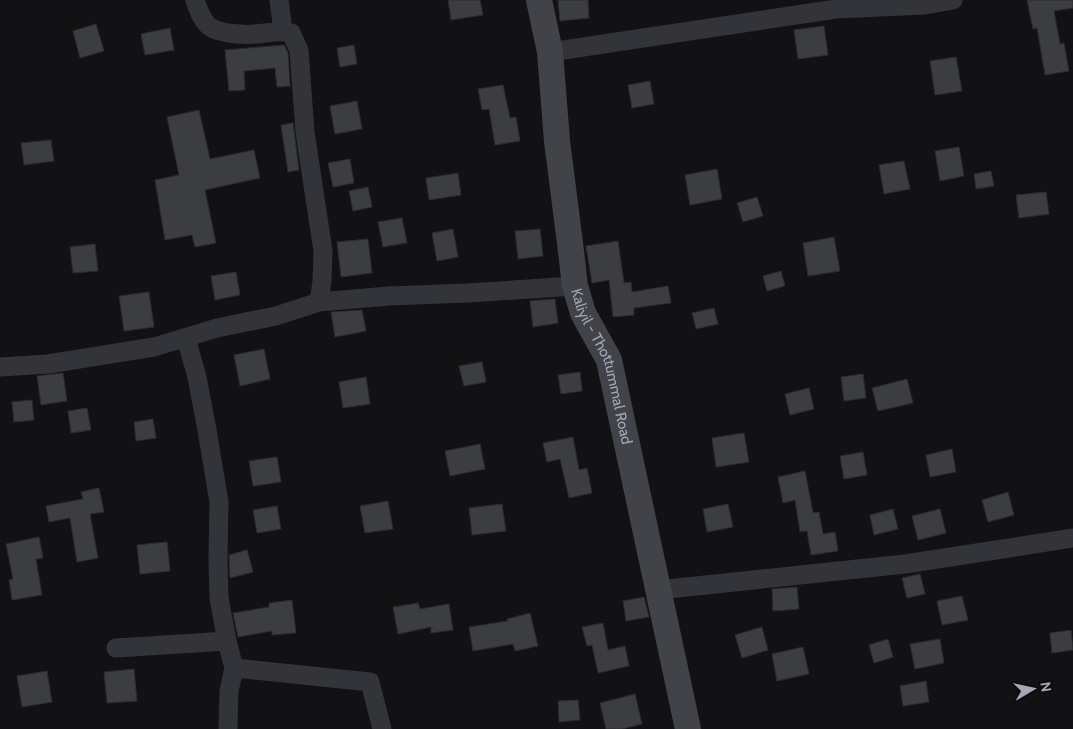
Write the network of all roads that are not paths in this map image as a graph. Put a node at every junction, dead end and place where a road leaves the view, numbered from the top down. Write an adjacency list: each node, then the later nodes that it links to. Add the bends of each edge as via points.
1 (194, 0): 5 (street, via 211,28 230,34 254,35)
2 (279, 0): 5 (street)
3 (539, 0): 6 (main road, Kaliyil - Thottummal Road)
4 (953, 0): 6 (street, via 925,5 836,9)
5 (283, 31): 8 (street, via 291,33 299,50 305,132 323,251)
6 (550, 52): 7 (main road, Kaliyil - Thottummal Road)
7 (575, 286): 8 (street); 12 (main road, Kaliyil - Thottummal Road, via 583,313 609,360)
8 (319, 302): 9 (street)
9 (186, 338): 10 (street, via 126,352 48,364); 13 (street, via 197,377 219,502 219,598)
10 (0, 367)
11 (1073, 538): 12 (street, via 905,564)
12 (658, 590): 18 (main road, Kaliyil - Thottummal Road)
13 (227, 641): 14 (street); 15 (street)
14 (116, 648)
15 (234, 668): 16 (street, via 229,691); 17 (street, via 370,682)
16 (228, 729)
17 (382, 729)
18 (688, 729)

